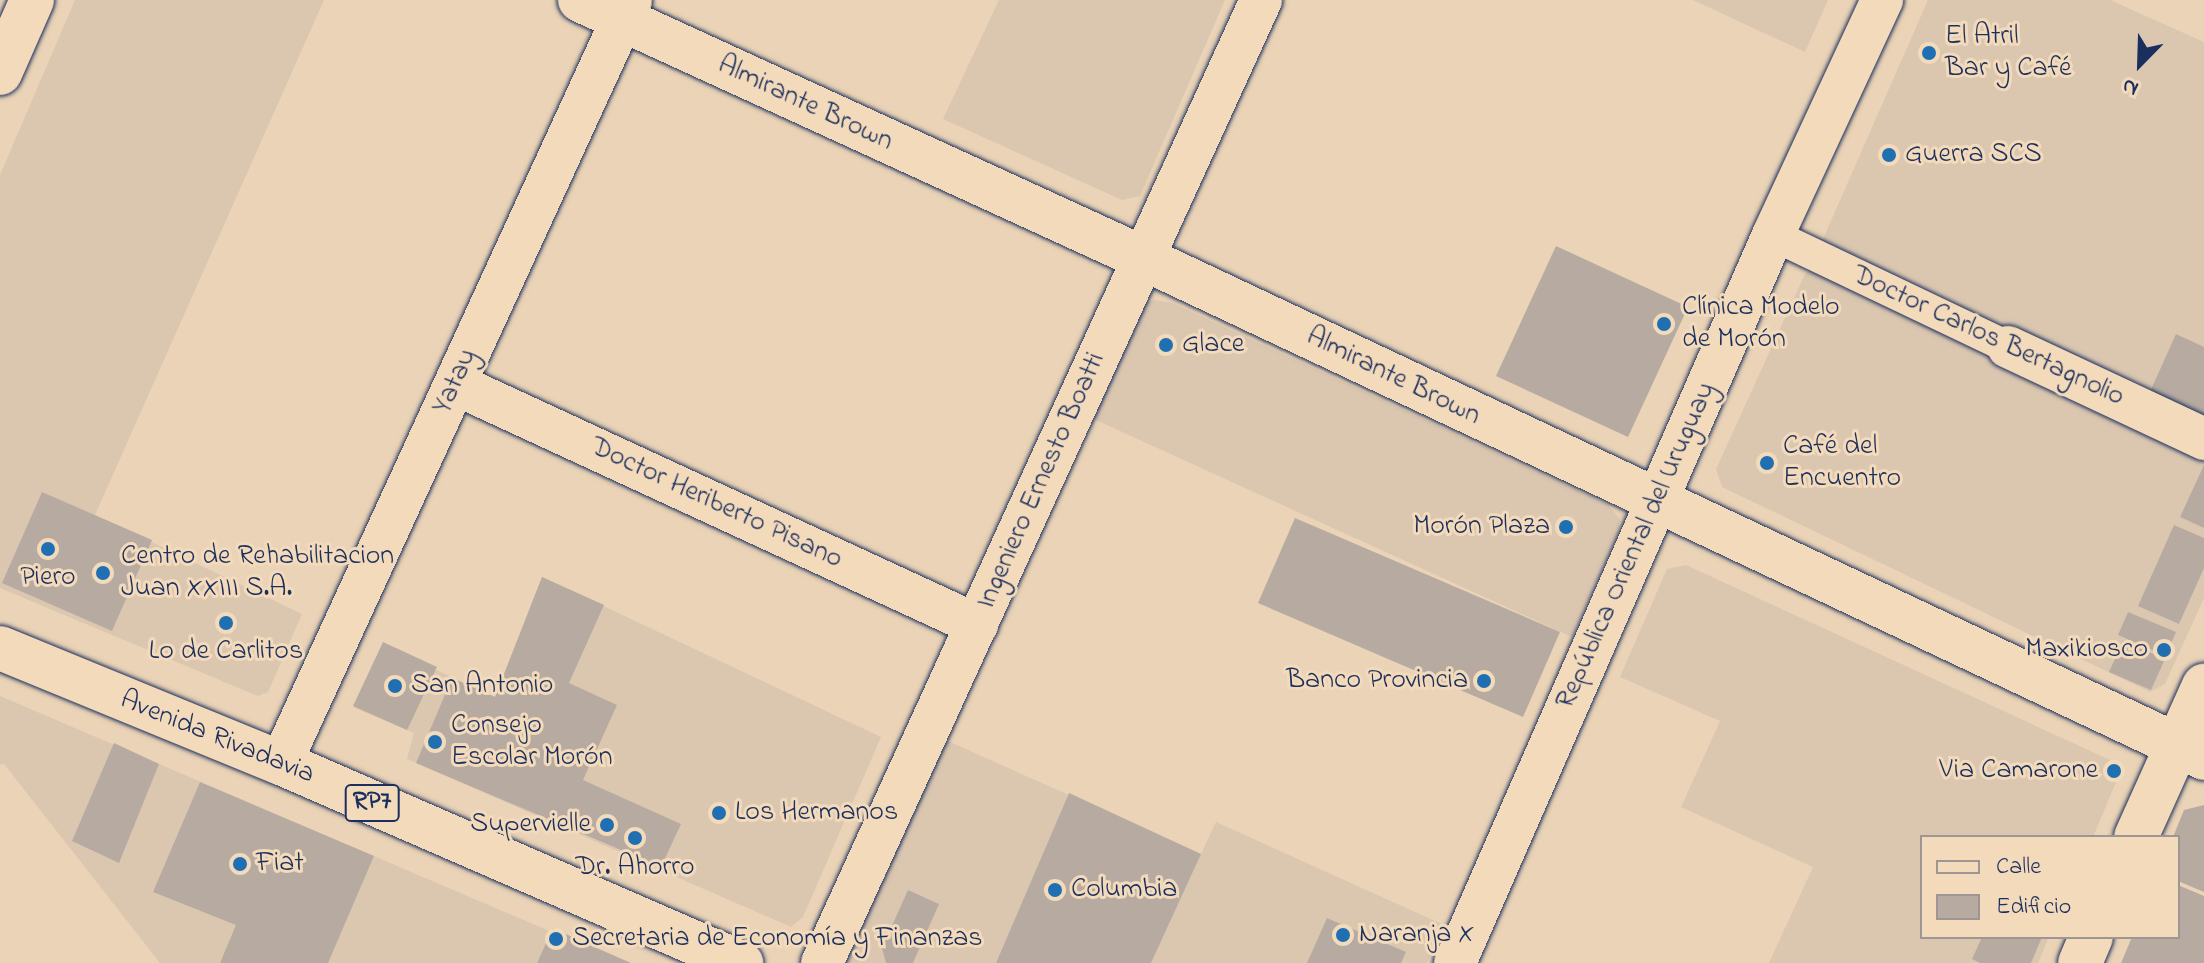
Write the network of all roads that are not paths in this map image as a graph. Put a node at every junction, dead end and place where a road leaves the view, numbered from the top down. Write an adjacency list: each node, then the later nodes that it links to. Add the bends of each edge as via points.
1 (32, 0): 6 (street)
2 (580, 0): 5 (street, Almirante Brown)
3 (1261, 0): 8 (street, Ingeniero Ernesto Boatti)
4 (1882, 0): 7 (street, República Oriental del Uruguay)
5 (626, 10): 8 (street, Almirante Brown); 10 (street, Yatay)
6 (0, 73)
7 (1773, 235): 9 (street, Doctor Carlos Bertagnolio); 12 (street, República Oriental del Uruguay)
8 (1143, 258): 12 (street, Almirante Brown); 13 (street, Ingeniero Ernesto Boatti)
9 (2008, 347): 11 (street, Doctor Carlos Bertagnolio)
10 (455, 384): 13 (street, Doctor Heriberto Pisano); 17 (street, Yatay)
11 (2204, 439)
12 (1655, 503): 16 (street, Almirante Brown); 22 (street, República Oriental del Uruguay)
13 (977, 625): 21 (street, Ingeniero Ernesto Boatti)
14 (0, 648): 17 (street, Avenida Rivadavia / RP7)
15 (2204, 686): 16 (street)
16 (2190, 752): 18 (street)
17 (281, 763): 20 (street, Avenida Rivadavia / RP7)
18 (2137, 835)
19 (2090, 939): 23 (street)
20 (741, 963)
21 (822, 963)
22 (1455, 963)
23 (2080, 963)

